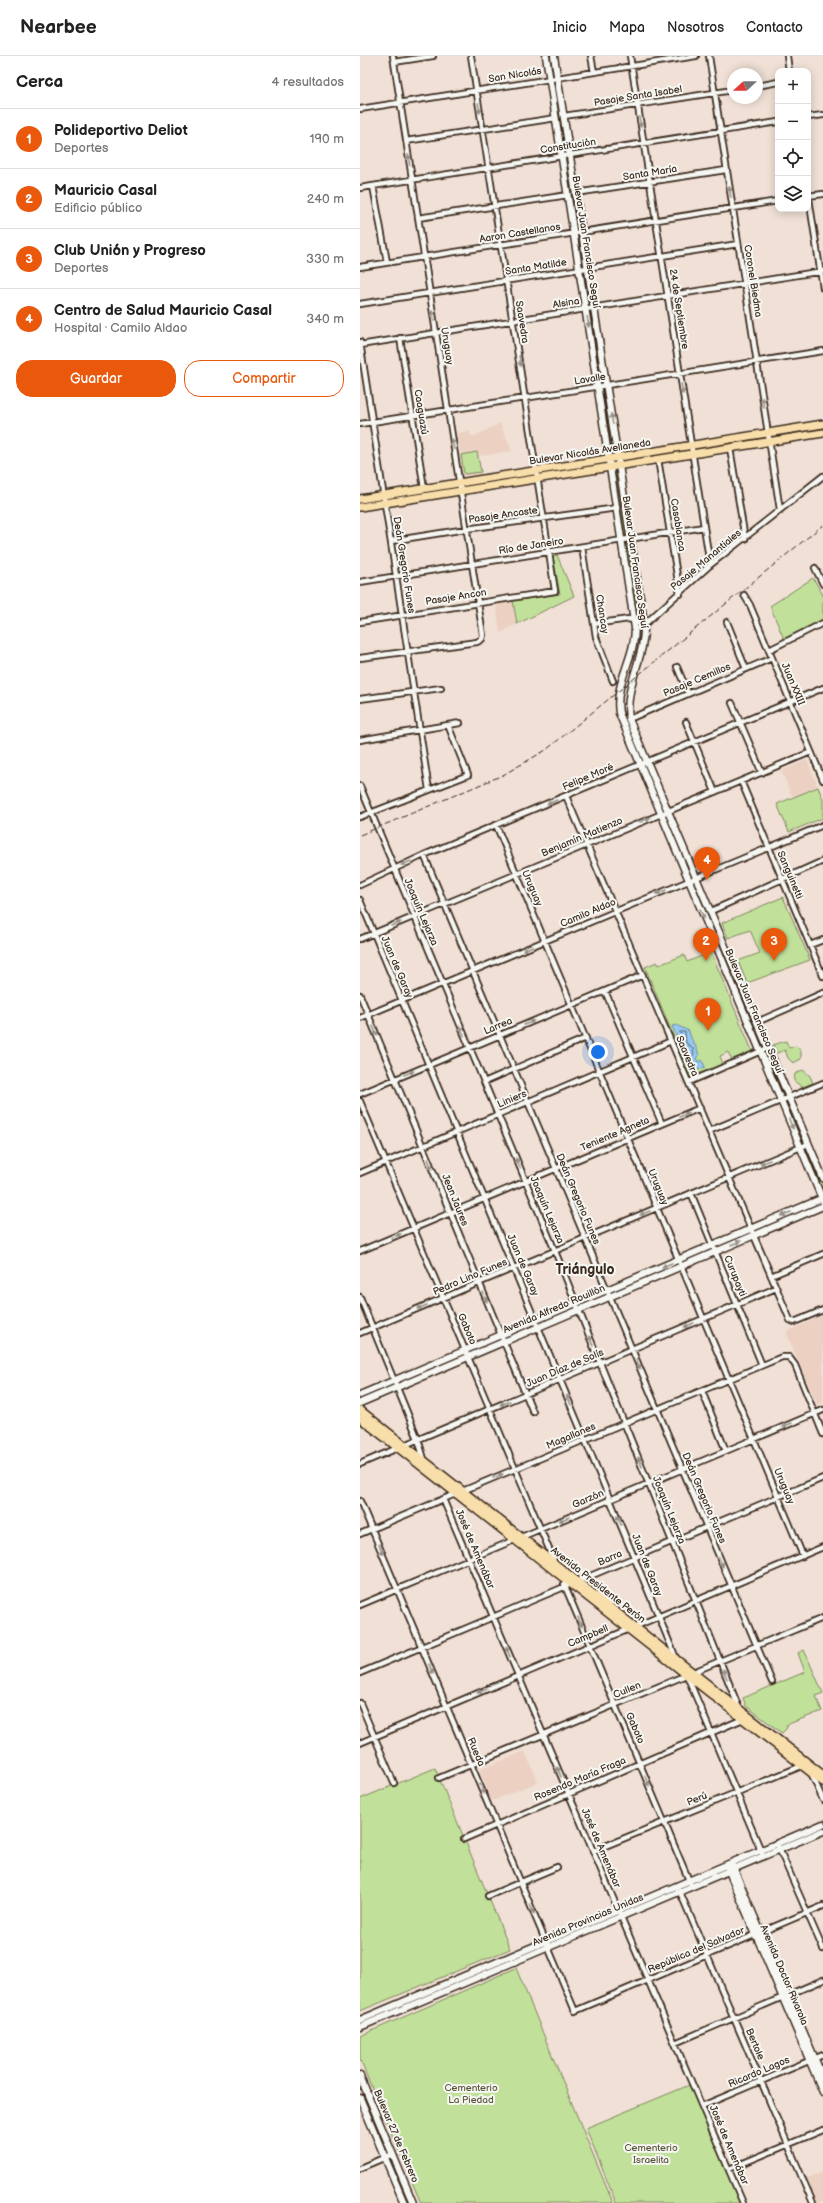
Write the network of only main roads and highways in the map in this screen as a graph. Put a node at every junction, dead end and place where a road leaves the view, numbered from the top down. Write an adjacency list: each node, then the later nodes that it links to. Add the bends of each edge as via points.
1 (546, 56): 6 (main road, Bulevar Juan Francisco Seguí, one-way to 6)
2 (554, 56): 5 (main road, Bulevar Juan Francisco Seguí, one-way to 2)
3 (823, 424): 5 (main road, Bulevar Nicolás Avellaneda)
4 (823, 433): 7 (main road, Bulevar Nicolás Avellaneda)
5 (618, 457): 6 (main road, Bulevar Nicolás Avellaneda); 7 (main road, Bulevar Juan Francisco Seguí)
6 (609, 459): 8 (main road, Bulevar Juan Francisco Seguí); 10 (main road, Bulevar Nicolás Avellaneda, via 424,488)
7 (619, 465): 8 (main road, Bulevar Nicolás Avellaneda); 12 (main road, Bulevar Juan Francisco Seguí, via 644,623 643,645 628,696 628,719)
8 (611, 467): 10 (main road, Bulevar Nicolás Avellaneda, via 460,491); 13 (main road, Bulevar Juan Francisco Seguí, one-way to 13, via 634,621 634,648 620,685 618,699 621,720)
9 (360, 499): 10 (main road, Bulevar Nicolás Avellaneda)
10 (385, 499): 11 (main road, Bulevar Nicolás Avellaneda)
11 (360, 507)
12 (823, 1178)
13 (823, 1199): 15 (main road, Avenida Alfredo Rouillón, one-way to 15)
14 (823, 1206): 15 (main road, Avenida Alfredo Rouillón)
15 (753, 1232): 16 (main road, Avenida Alfredo Rouillón)
16 (467, 1353): 17 (main road, Avenida Alfredo Rouillón); 18 (main road, Avenida Alfredo Rouillón)
17 (360, 1395)
18 (360, 1403)
19 (360, 1410): 21 (main road, Avenida Presidente Perón)
20 (360, 1418): 21 (main road, Avenida Presidente Perón)
21 (401, 1447): 22 (main road, Avenida Presidente Perón); 22 (main road, Avenida Presidente Perón, via 424,1461)
22 (459, 1492): 23 (main road, Avenida Presidente Perón)
23 (517, 1538): 24 (main road, Avenida Presidente Perón); 24 (main road, Avenida Presidente Perón, via 555,1565)
24 (571, 1584): 25 (main road, Avenida Presidente Perón)
25 (631, 1628): 26 (main road, Avenida Presidente Perón); 26 (main road, Avenida Presidente Perón, via 676,1660)
26 (690, 1674): 27 (main road, Avenida Presidente Perón); 27 (main road, Avenida Presidente Perón, via 740,1710)
27 (746, 1718): 28 (main road, Avenida Presidente Perón)
28 (805, 1765): 29 (main road, Avenida Presidente Perón); 30 (main road, Avenida Presidente Perón)
29 (823, 1775)
30 (823, 1782)
31 (823, 1824): 33 (main road, Avenida Provincias Unidas)
32 (823, 1831): 33 (main road, Avenida Provincias Unidas)
33 (779, 1847): 34 (main road, Avenida Provincias Unidas)
34 (730, 1868): 35 (main road, Avenida Provincias Unidas); 40 (main road, Avenida Doctor Rivarola)
35 (691, 1884): 36 (main road, Avenida Provincias Unidas); 36 (main road, Avenida Provincias Unidas, via 680,1892)
36 (619, 1914): 37 (main road, Avenida Provincias Unidas)
37 (547, 1944): 38 (main road, Avenida Provincias Unidas); 39 (main road, Avenida Provincias Unidas)
38 (360, 2020)
39 (360, 2027)
40 (812, 2060): 42 (main road, Avenida Doctor Rivarola); 43 (main road, Avenida Doctor Rivarola)
41 (360, 2076): 46 (main road, Bulevar 27 de Febrero)
42 (823, 2078)
43 (823, 2092)
44 (360, 2099): 45 (main road, Bulevar 27 de Febrero)
45 (404, 2203)
46 (413, 2203)

